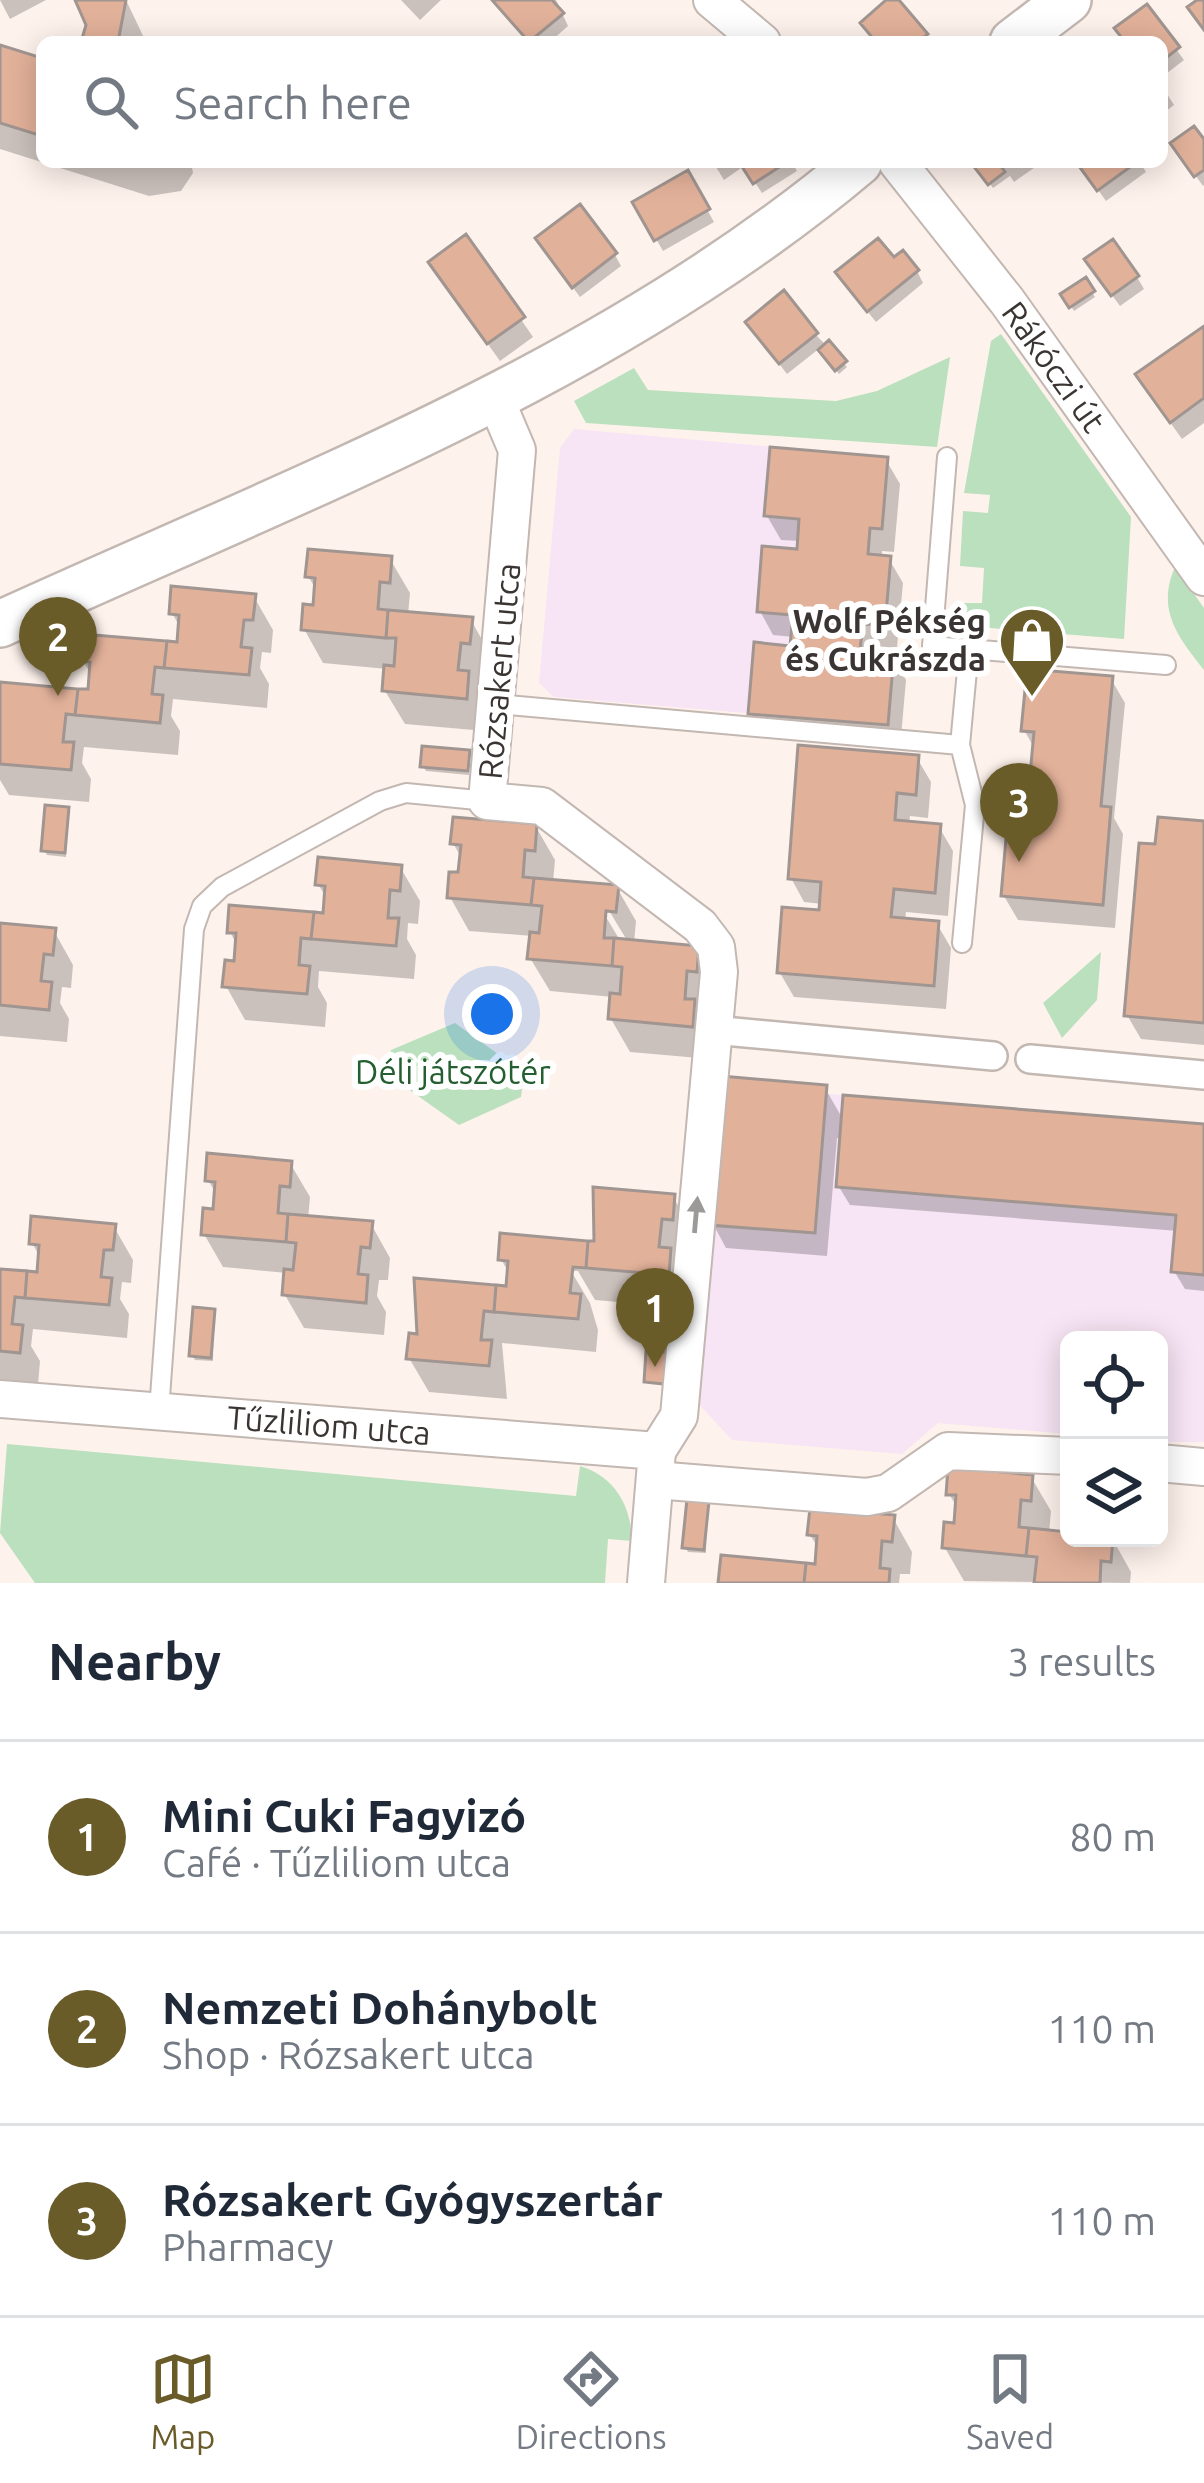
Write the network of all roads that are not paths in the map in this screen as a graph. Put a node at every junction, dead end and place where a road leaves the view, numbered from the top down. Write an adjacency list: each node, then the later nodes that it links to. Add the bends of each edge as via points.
1 (712, 0): 3 (street)
2 (1068, 0): 4 (street)
3 (755, 36)
4 (1021, 36)
5 (851, 168): 7 (street, via 738,258)
6 (902, 168): 9 (street, Rákóczi út)
7 (495, 398): 10 (street); 13 (street, Rózsakert utca, via 517,450)
8 (947, 457): 11 (lane, via 932,646)
9 (1204, 577)
10 (0, 624)
11 (969, 650): 12 (lane); 14 (lane)
12 (1166, 665)
13 (496, 704): 14 (lane); 15 (street, Rózsakert utca)
14 (960, 745): 16 (lane, via 975,805)
15 (487, 801): 17 (street, Rózsakert utca, via 542,806 700,926 716,946); 22 (lane, via 406,793 380,801 222,887 202,906 194,929)
16 (962, 944)
17 (713, 1030): 18 (street); 25 (street, one-way to 17, via 679,1416)
18 (993, 1056)
19 (1030, 1059): 20 (street)
20 (1204, 1075)
21 (0, 1399): 22 (street, Tűzliliom utca)
22 (159, 1411): 25 (street, Tűzliliom utca)
23 (1060, 1456): 25 (street, Tűzliliom utca, via 948,1451 888,1492 867,1496)
24 (1168, 1464): 26 (street)
25 (656, 1465): 27 (street)
26 (1204, 1467)
27 (646, 1583)

